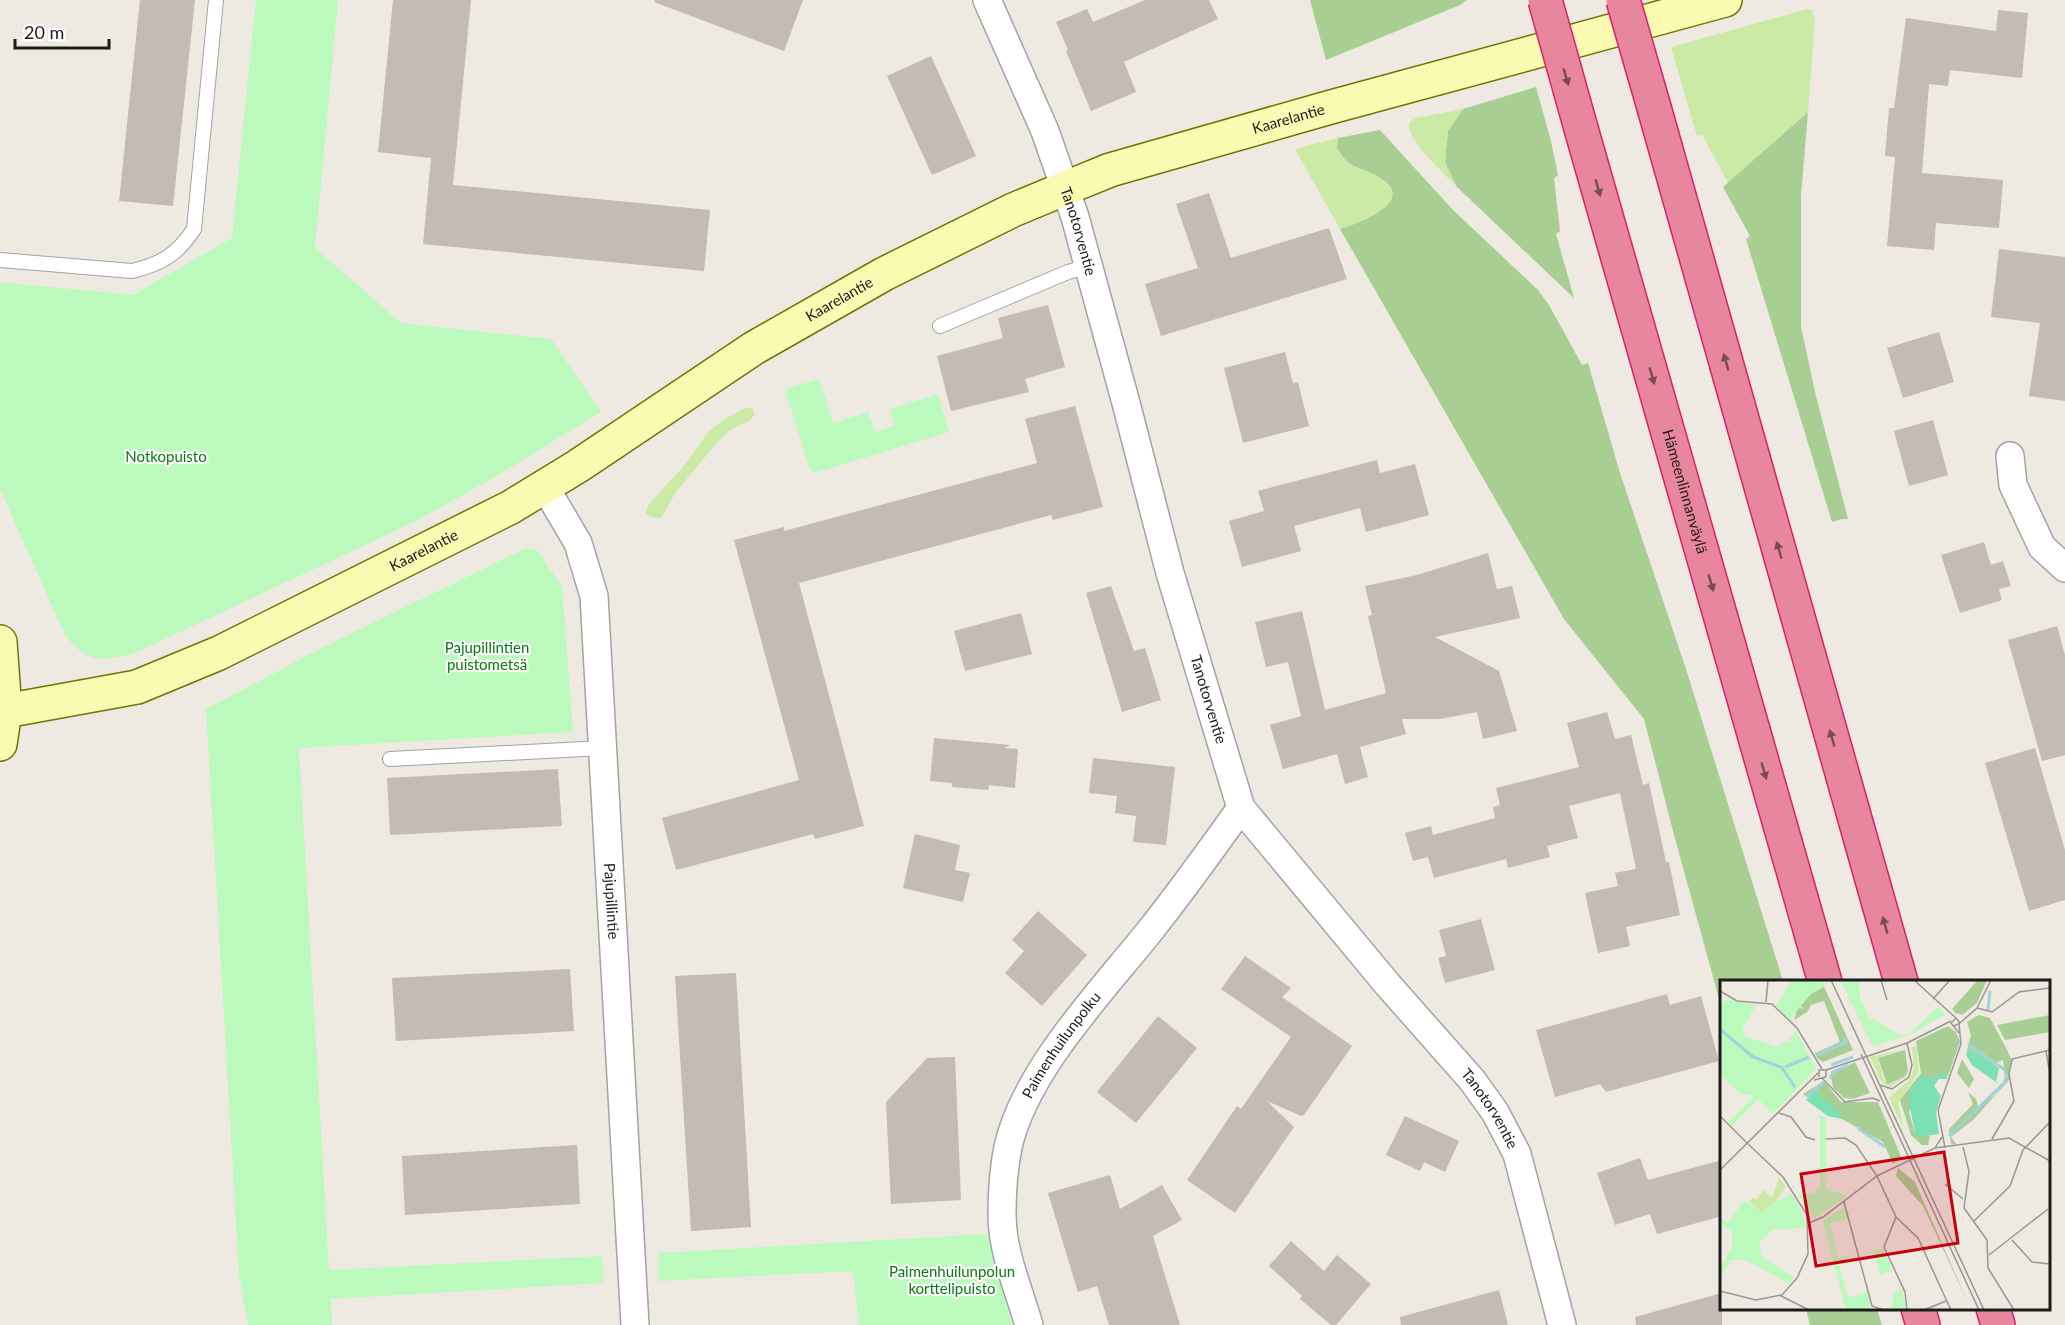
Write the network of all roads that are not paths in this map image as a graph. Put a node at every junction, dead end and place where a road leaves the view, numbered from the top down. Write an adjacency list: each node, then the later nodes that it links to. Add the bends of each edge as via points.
1 (216, 0): 7 (lane, via 194,229 182,247 152,266 132,271)
2 (987, 0): 6 (street, Tanotorventie)
3 (1545, 0): 19 (highway, Hämeenlinnanväylä, one-way to 19, bridge)
4 (1623, 0): 20 (highway, one-way to 4, bridge)
5 (1725, 0): 6 (main road, Kaarelantie, via 1110,170)
6 (1066, 188): 8 (street, Tanotorventie); 11 (main road, Kaarelantie, via 884,274 754,348)
7 (0, 260)
8 (1089, 266): 9 (lane); 18 (street, Tanotorventie, via 1170,573)
9 (940, 326)
10 (2010, 456): 12 (street, via 2013,485 2042,547)
11 (545, 487): 14 (main road, Kaarelantie, via 189,667 137,687); 16 (street, Pajupillintie, via 578,543 594,596)
12 (2065, 568)
13 (0, 642): 14 (main road)
14 (5, 711): 15 (main road)
15 (0, 744)
16 (603, 748): 17 (lane); 23 (street, Pajupillintie)
17 (390, 759)
18 (1241, 808): 24 (street, Paimenhuilunpolku, via 1176,898 1064,1039 1021,1111 1008,1148 1002,1215 1005,1244); 25 (street, Tanotorventie, via 1495,1112 1517,1154)
19 (1825, 980)
20 (1901, 980)
21 (1919, 1310): 26 (highway)
22 (1994, 1310): 27 (highway)
23 (635, 1325)
24 (1029, 1325)
25 (1562, 1325)
26 (1923, 1325)
27 (1998, 1325)

